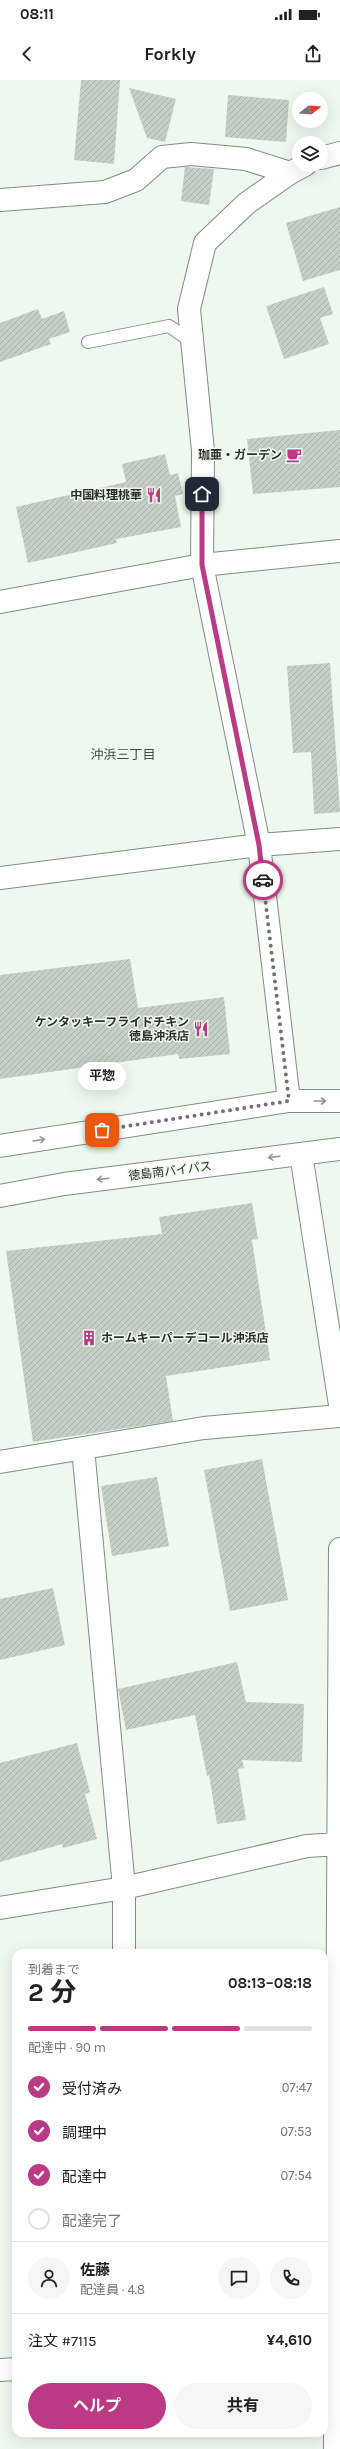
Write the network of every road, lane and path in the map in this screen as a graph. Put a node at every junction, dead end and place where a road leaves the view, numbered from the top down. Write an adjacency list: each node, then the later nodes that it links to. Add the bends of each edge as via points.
1 (340, 153): 2 (main road)
2 (328, 156)
3 (292, 168): 5 (main road, via 246,159 191,154 162,157 136,180 105,192)
4 (293, 172): 7 (main road, via 248,203 204,243 189,309)
5 (0, 200)
6 (88, 342): 7 (lane, via 169,326)
7 (192, 342): 9 (main road, via 202,451)
8 (340, 551): 9 (main road)
9 (202, 565): 10 (main road); 12 (main road)
10 (0, 602)
11 (340, 839): 12 (main road)
12 (259, 845): 13 (main road); 14 (main road)
13 (0, 878)
14 (289, 1101): 15 (main road, one-way to 15); 16 (main road, one-way to 14)
15 (340, 1101)
16 (0, 1146)
17 (340, 1149): 18 (main road, 徳島南バイパス)
18 (301, 1154): 19 (main road, 徳島南バイパス, one-way to 19, via 64,1184); 20 (main road)
19 (0, 1196)
20 (340, 1405)
21 (340, 1416): 22 (main road, via 204,1428)
22 (82, 1448): 23 (main road); 27 (main road)
23 (0, 1462)
24 (340, 1549): 25 (main road)
25 (340, 1606): 26 (main road)
26 (339, 1844): 27 (main road, via 307,1846); 30 (main road)
27 (124, 1888): 28 (main road); 29 (main road)
28 (0, 1908)
29 (124, 1949)
30 (333, 2363): 33 (main road)
31 (12, 2369): 32 (main road)
32 (0, 2370)
33 (335, 2449)

